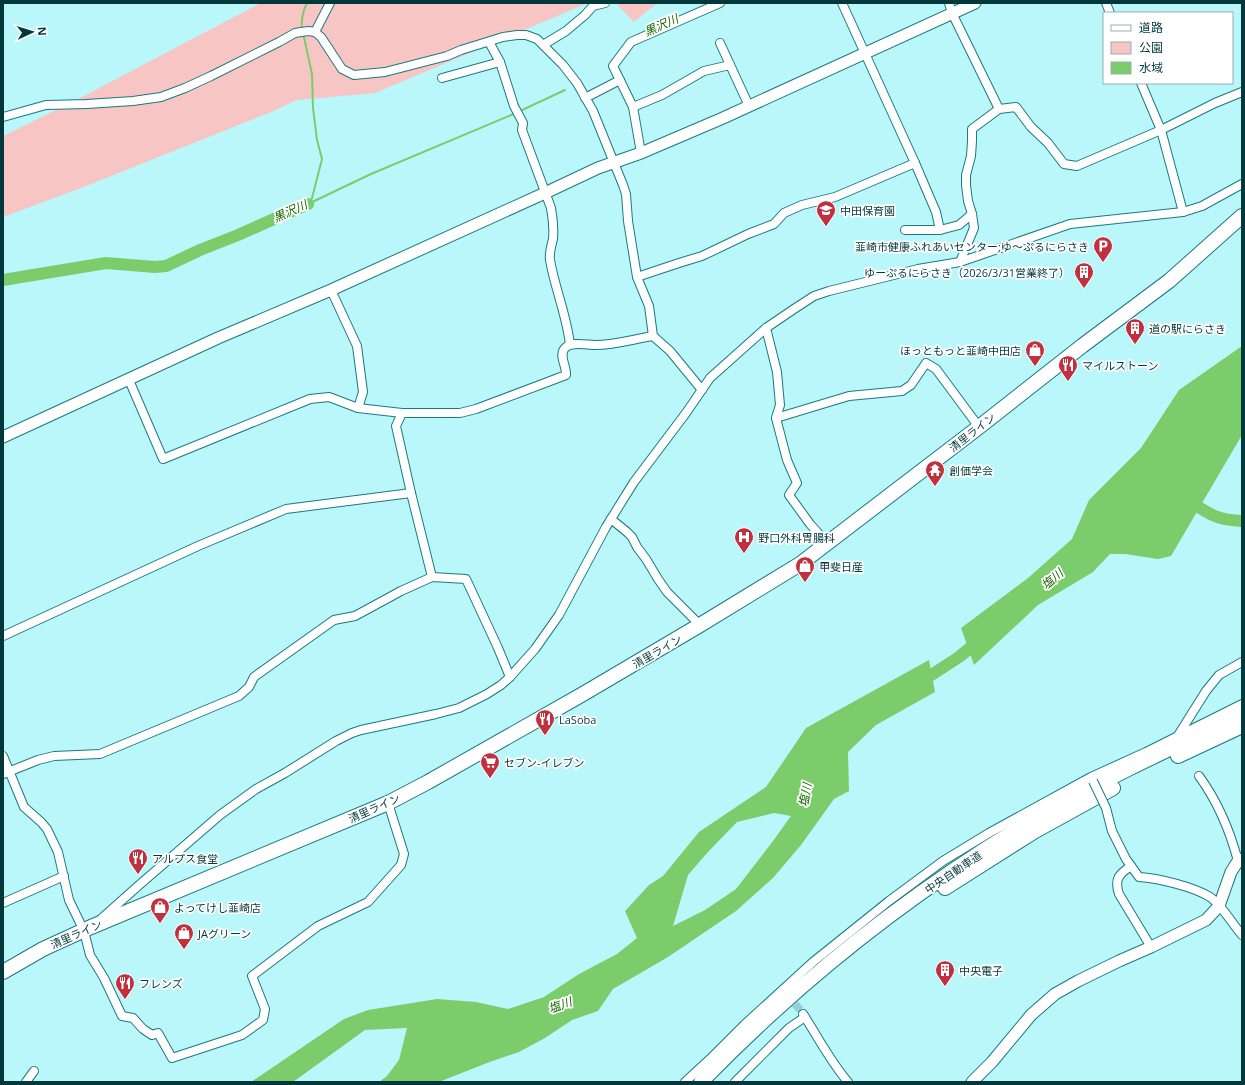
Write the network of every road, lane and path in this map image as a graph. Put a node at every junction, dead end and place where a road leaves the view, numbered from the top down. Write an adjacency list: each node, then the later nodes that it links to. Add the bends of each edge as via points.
1 (330, 3): 7 (street)
2 (605, 3): 10 (street, via 593,6 566,31)
3 (720, 3): 15 (street, via 631,42 613,66)
4 (842, 3): 11 (street)
5 (975, 3): 6 (street)
6 (950, 8): 11 (street); 21 (street)
7 (315, 32): 8 (street, via 342,69 354,75 386,72); 22 (street, via 295,33 211,76 160,97 87,104 46,104)
8 (489, 42): 10 (street, via 503,37 526,35 537,39); 12 (street)
9 (720, 43): 13 (street)
10 (543, 45): 18 (street, via 563,65)
11 (864, 53): 19 (street); 26 (street)
12 (500, 62): 14 (street); 28 (street)
13 (730, 65): 19 (street); 20 (street, via 704,71 662,95)
14 (442, 78)
15 (620, 80): 18 (street); 20 (street)
16 (1141, 84): 23 (street)
17 (1242, 92): 23 (street)
18 (585, 98): 25 (street, via 593,111)
19 (749, 106): 24 (street)
20 (633, 107): 24 (street)
21 (999, 109): 23 (street, via 1016,107 1064,164 1077,166); 30 (street, via 972,129 971,156 966,175)
22 (3, 117)
23 (1161, 130): 29 (street)
24 (641, 153): 25 (street)
25 (613, 162): 28 (street); 35 (street, via 626,194)
26 (915, 163): 33 (street, via 936,212); 35 (street, via 835,197 802,205 784,213 774,224 702,256)
27 (1242, 184): 29 (street, via 1202,206)
28 (545, 193): 36 (street); 39 (street, via 554,220 550,260)
29 (1183, 212): 34 (street, via 1070,224)
30 (972, 214): 33 (street, via 959,225); 34 (street, via 974,228)
31 (1242, 216): 45 (highway, 清里ライン, via 1169,281)
32 (905, 230): 33 (street)
33 (940, 230)
34 (960, 262): 37 (street, via 918,269 814,296)
35 (637, 277): 38 (street, via 649,306)
36 (331, 290): 40 (street, via 218,338); 42 (street, via 357,346 363,392)
37 (766, 328): 41 (street, via 710,378); 44 (street, via 777,372 780,406)
38 (653, 336): 39 (street, via 606,345); 41 (street, via 670,350)
39 (570, 345): 43 (street, via 562,354 566,375 460,413)
40 (129, 380): 42 (street, via 163,460 310,399 329,397); 46 (street)
41 (702, 390): 48 (street, via 634,482)
42 (358, 408): 43 (street)
43 (402, 413): 47 (street, via 396,426)
44 (776, 418): 45 (street, via 849,396 902,391 911,385 926,363 936,369); 49 (street, via 787,460 797,483 790,495)
45 (979, 427): 49 (highway, 清里ライン)
46 (3, 438)
47 (411, 493): 50 (street); 52 (street, via 286,509 198,546)
48 (611, 519): 51 (street, via 632,538 667,592); 54 (street, via 559,615 535,649)
49 (827, 543): 51 (highway, 清里ライン, via 790,571)
50 (432, 577): 54 (street, via 466,579); 60 (street, via 355,616 334,620 254,677 249,687 239,696 100,754 54,756)
51 (700, 625): 63 (highway, 清里ライン)
52 (3, 636)
53 (1242, 662): 58 (street, via 1219,675)
54 (510, 677): 69 (street, via 487,694 459,708 352,732 336,741 256,789 220,815)
55 (1242, 704): 58 (street)
56 (1242, 715): 76 (highway, 中央自動車道, via 1146,761 1030,822 946,876 864,935 795,993)
57 (1242, 726): 77 (highway, 中央自動車道, via 1083,804 1035,831 932,897 870,943 799,1002)
58 (1179, 735): 62 (street)
59 (3, 756): 60 (street)
60 (6, 773): 66 (street, via 24,807 47,829 58,852)
61 (1199, 776): 64 (street, via 1213,798)
62 (1092, 779): 65 (street, bridge, via 1106,808 1112,831); 75 (street, via 989,833 943,861 889,901 813,962)
63 (388, 803): 69 (highway, 清里ライン); 69 (street, via 404,854 401,865 368,902 318,926 252,976 265,1009 263,1020 242,1035 172,1058 158,1033 152,1035 133,1018 122,1016 90,955)
64 (1240, 860): 68 (street, via 1231,872)
65 (1131, 866): 68 (street, via 1139,877 1149,877 1192,889 1211,898); 71 (street, via 1119,875 1116,883 1118,894)
66 (64, 876): 67 (street); 69 (street, via 69,900)
67 (3, 903)
68 (1219, 906): 70 (street); 71 (street, via 1206,920)
69 (88, 929): 72 (highway, 清里ライン, via 43,949)
70 (1242, 935)
71 (1152, 947): 80 (street, via 1078,981 1056,994 1031,1015)
72 (3, 972)
73 (34, 1071): 74 (street)
74 (26, 1082)
75 (685, 1082)
76 (701, 1082)
77 (714, 1082)
78 (735, 1082): 79 (street, via 804,1015 829,1058)
79 (848, 1082)
80 (972, 1082)

